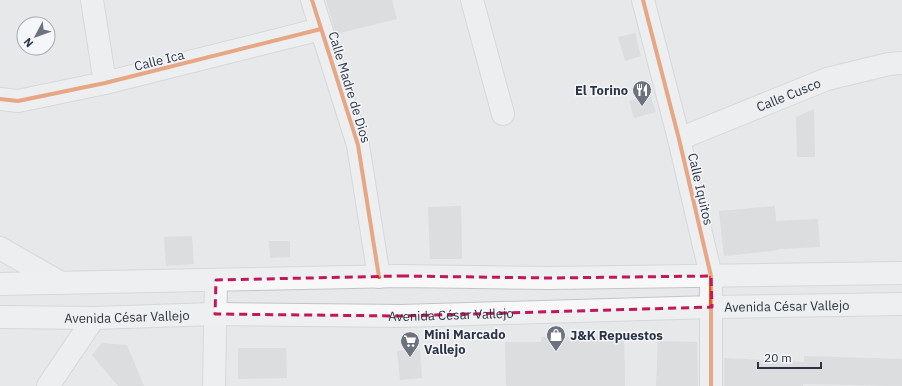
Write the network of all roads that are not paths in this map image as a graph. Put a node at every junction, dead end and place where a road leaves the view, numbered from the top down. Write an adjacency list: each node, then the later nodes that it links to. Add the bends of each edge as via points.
1 (92, 0): 7 (street)
2 (312, 0): 5 (street, Calle Madre de Dios)
3 (472, 0): 9 (street)
4 (643, 0): 10 (street, Calle Iquitos)
5 (322, 30): 7 (street, Calle Ica); 14 (street, Calle Madre de Dios, via 358,145)
6 (902, 63): 10 (street, Calle Cusco, via 827,79)
7 (105, 83): 8 (street, Calle Ica, via 18,101)
8 (0, 99)
9 (503, 114)
10 (679, 139): 13 (street, Calle Iquitos)
11 (0, 248): 16 (street)
12 (902, 273): 13 (main road)
13 (711, 276): 14 (main road); 19 (street, Calle Iquitos)
14 (379, 277): 15 (main road)
15 (216, 280): 16 (main road); 20 (street)
16 (61, 283): 17 (main road)
17 (0, 284)
18 (902, 304): 19 (main road, Avenida César Vallejo)
19 (712, 307): 20 (main road, Avenida César Vallejo, via 401,316); 25 (street, Calle Iquitos)
20 (215, 314): 22 (main road, Avenida César Vallejo); 24 (street)
21 (0, 317): 22 (main road, Avenida César Vallejo)
22 (94, 318): 23 (street)
23 (48, 386)
24 (214, 386)
25 (711, 386)

